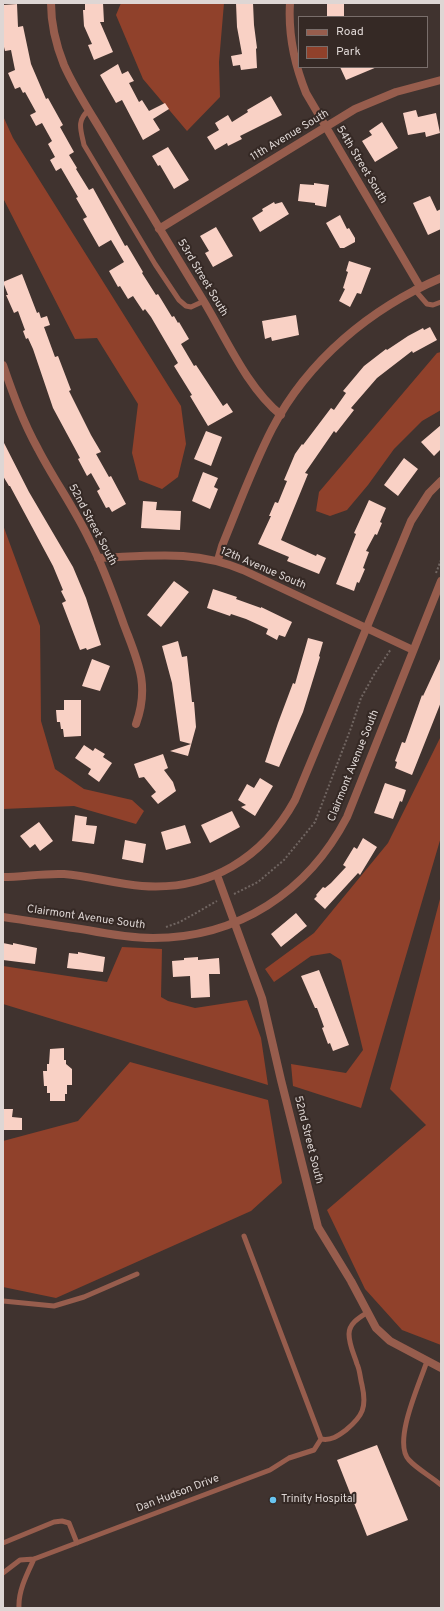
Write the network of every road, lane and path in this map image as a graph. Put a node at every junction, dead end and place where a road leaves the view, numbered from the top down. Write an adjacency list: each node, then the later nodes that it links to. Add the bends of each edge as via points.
1 (50, 3): 4 (street, 53rd Street South, via 59,51)
2 (290, 3): 5 (street, 54th Street South, via 290,32 296,65 306,93)
3 (441, 80): 5 (street, 11th Avenue South, via 416,85 375,100)
4 (89, 110): 6 (street, 53rd Street South); 9 (lane, via 83,115 80,124 84,145 155,264 179,300 186,306 191,308)
5 (326, 128): 6 (street, 11th Avenue South); 8 (street, 54th Street South)
6 (159, 229): 9 (street, 53rd Street South)
7 (441, 278): 8 (street)
8 (417, 288): 10 (lane, via 427,304); 12 (street, via 379,311 346,337 304,381)
9 (204, 301): 12 (street, 53rd Street South, via 254,387)
10 (441, 302)
11 (3, 365): 14 (street, 52nd Street South, via 37,448 82,524)
12 (280, 414): 15 (street, via 265,443)
13 (441, 481): 18 (street, via 429,493 411,520)
14 (98, 558): 15 (street, 12th Avenue South, via 175,555); 21 (street, 52nd Street South, via 140,670 143,692)
15 (218, 560): 18 (street, 12th Avenue South)
16 (441, 560): 17 (path)
17 (438, 579): 20 (street)
18 (365, 627): 19 (street, 12th Avenue South); 22 (street, via 287,814 257,849 238,864)
19 (396, 642): 20 (street, 12th Avenue South); 24 (path, via 374,673 361,698 315,822 284,860 258,882)
20 (413, 650): 26 (street, Clairmont Avenue South, via 347,817 329,848 306,875 280,898)
21 (136, 724)
22 (216, 875): 23 (street, via 187,884 157,886 64,874); 24 (street, 52nd Street South)
23 (3, 877)
24 (224, 898): 26 (street, 52nd Street South); 27 (path)
25 (3, 917): 26 (street, Clairmont Avenue South, via 116,935 152,938 198,933)
26 (234, 922): 31 (street, 52nd Street South, via 262,998 318,1227)
27 (166, 927)
28 (244, 1236): 34 (lane)
29 (137, 1274): 30 (lane, via 84,1297 54,1306)
30 (3, 1301)
31 (368, 1312): 32 (street, 52nd Street South, via 376,1328 390,1341); 34 (lane, via 354,1321 349,1333 350,1346 358,1365 365,1399 364,1406 357,1420 339,1435 328,1440)
32 (427, 1361): 33 (street, 52nd Street South); 35 (lane, via 405,1423 403,1447 409,1460)
33 (441, 1368)
34 (321, 1439): 37 (lane, Dan Hudson Drive, via 314,1450 289,1458 270,1470)
35 (441, 1485)
36 (3, 1543): 37 (lane, via 62,1521 69,1523)
37 (77, 1543): 38 (lane, Dan Hudson Drive)
38 (34, 1559): 39 (lane, Dan Hudson Drive, via 20,1560); 40 (lane, via 21,1593)
39 (3, 1574)
40 (19, 1608)

